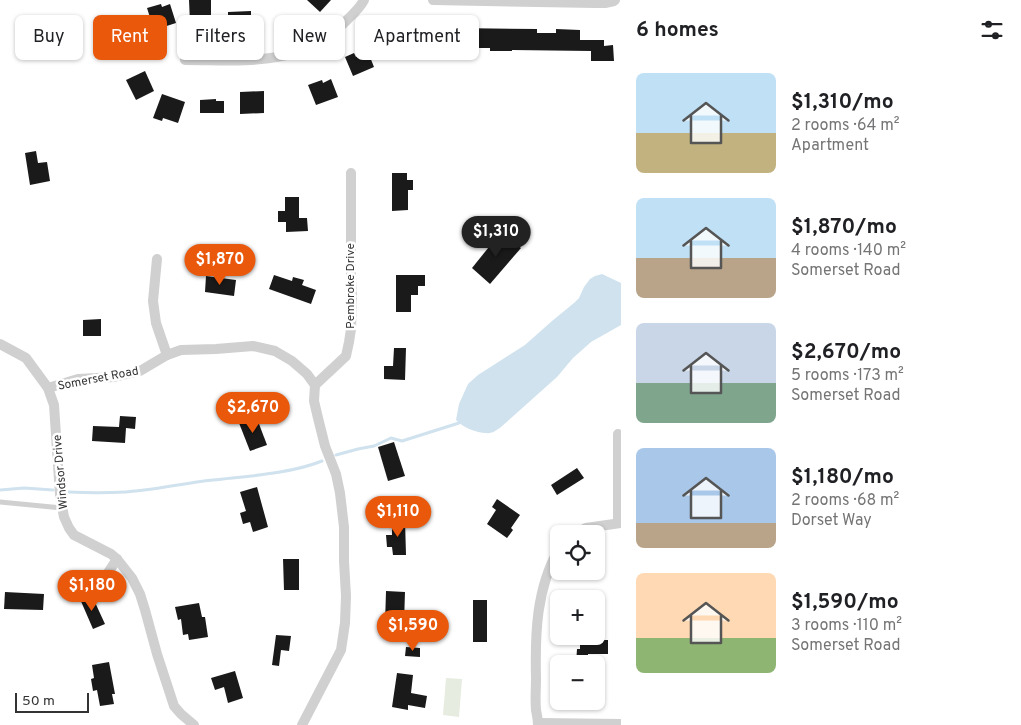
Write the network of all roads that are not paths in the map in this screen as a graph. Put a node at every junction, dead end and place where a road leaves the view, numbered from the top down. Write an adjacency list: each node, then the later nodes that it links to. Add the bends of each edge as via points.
1 (364, 0): 4 (street, via 330,36 289,56)
2 (433, 0): 3 (street, via 595,3)
3 (615, 0)
4 (264, 60)
5 (350, 173): 9 (street, Pembroke Drive, via 352,298 349,342 346,356)
6 (157, 259): 8 (street, via 153,301 156,323)
7 (0, 344): 10 (street, Windsor Drive, via 26,358)
8 (167, 355): 9 (street, Somerset Road, via 181,350 253,346 275,351 292,361); 10 (street, Somerset Road, via 140,371 114,377 78,379)
9 (315, 385): 22 (street, via 314,401 340,493 344,527 345,623 341,650)
10 (48, 388): 13 (street, Windsor Drive, via 54,406)
11 (618, 434): 14 (street)
12 (0, 502): 13 (lane)
13 (63, 508): 16 (street, Windsor Drive, via 74,535)
14 (620, 523): 15 (street)
15 (605, 525)
16 (117, 559): 18 (street, via 100,585); 21 (street, Windsor Drive, via 140,594 174,706)
17 (550, 568): 19 (street, via 541,596 535,645)
18 (91, 592)
19 (539, 724): 20 (street)
20 (621, 724)
21 (194, 725)
22 (302, 725)

